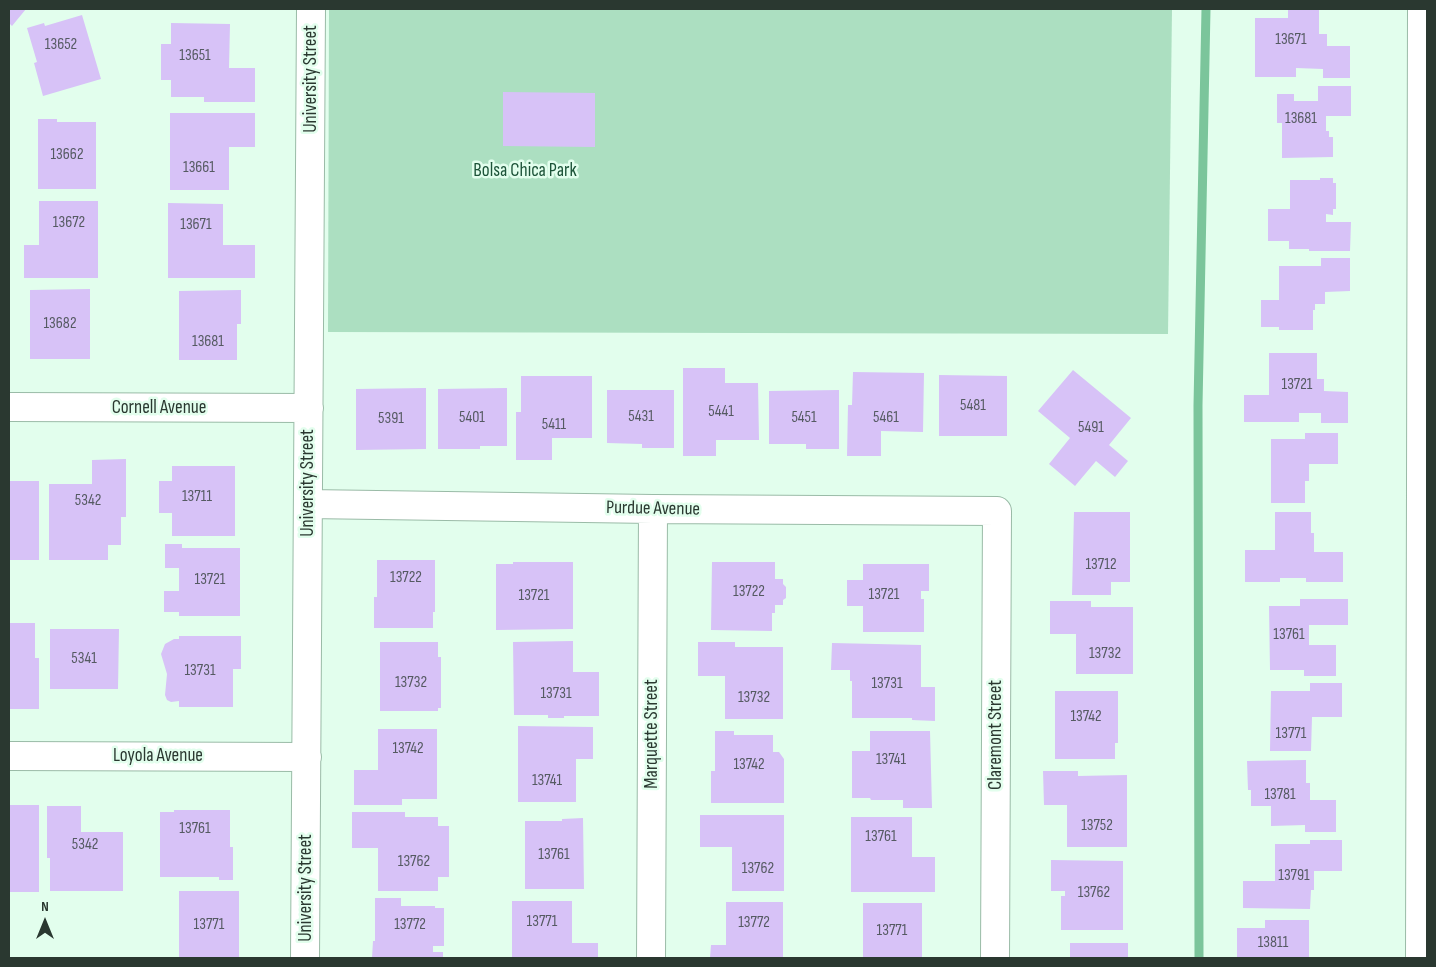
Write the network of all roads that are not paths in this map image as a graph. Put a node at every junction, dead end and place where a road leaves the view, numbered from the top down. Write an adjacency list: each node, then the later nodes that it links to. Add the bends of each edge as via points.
1 (312, 9): 5 (street, University Street)
2 (1422, 9): 3 (street)
3 (1425, 242): 9 (street)
4 (9, 407): 5 (street, Cornell Avenue)
5 (309, 408): 6 (street, University Street)
6 (308, 504): 7 (street, Purdue Avenue); 11 (street, University Street)
7 (653, 509): 8 (street, Purdue Avenue); 13 (street, Marquette Street)
8 (998, 511): 14 (street, Claremont Street)
9 (1424, 626): 15 (street)
10 (9, 756): 11 (street, Loyola Avenue)
11 (307, 756): 12 (street, University Street)
12 (305, 958)
13 (651, 958)
14 (995, 958)
15 (1420, 958)

